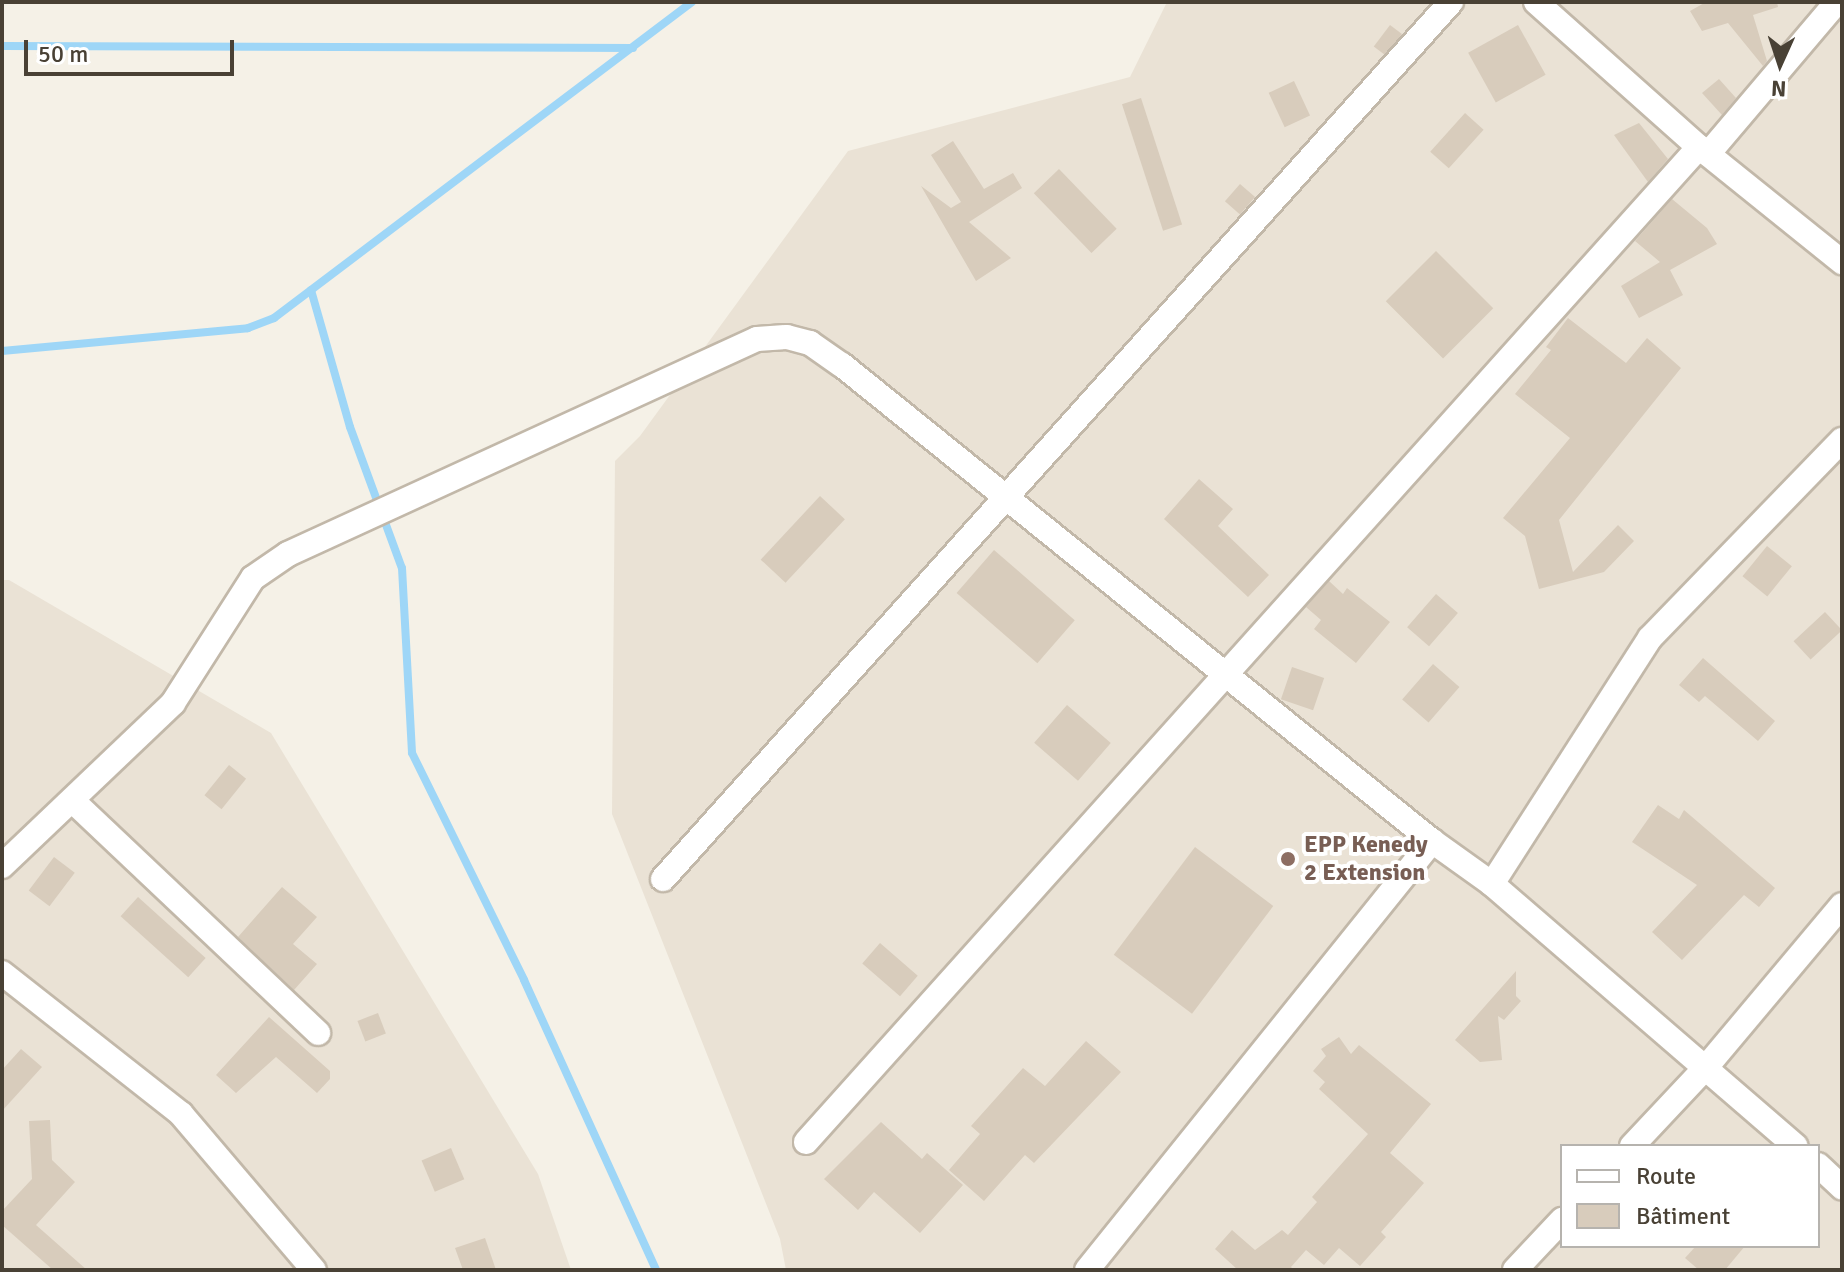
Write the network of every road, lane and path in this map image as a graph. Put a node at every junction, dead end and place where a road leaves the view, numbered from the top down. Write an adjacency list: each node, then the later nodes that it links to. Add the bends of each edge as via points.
1 (1451, 2): 7 (street)
2 (1536, 2): 4 (street)
3 (1837, 2): 4 (street)
4 (1703, 151): 5 (street); 8 (street)
5 (1842, 262)
6 (1842, 440): 13 (street, via 1650,638)
7 (1003, 498): 8 (street); 9 (street, via 810,343 787,337 757,339 288,554 253,578 173,703); 12 (street)
8 (1225, 673): 10 (street); 18 (street)
9 (74, 802): 11 (street); 16 (street)
10 (1432, 841): 13 (street); 25 (street)
11 (2, 866)
12 (663, 879)
13 (1492, 884): 17 (street)
14 (1842, 905): 17 (street)
15 (2, 973): 24 (street, via 181,1114)
16 (318, 1033)
17 (1707, 1066): 19 (street); 20 (street)
18 (806, 1142)
19 (1634, 1144)
20 (1794, 1144)
21 (1820, 1167): 22 (street)
22 (1842, 1187)
23 (1560, 1222): 26 (street)
24 (314, 1270)
25 (1087, 1270)
26 (1515, 1270)

